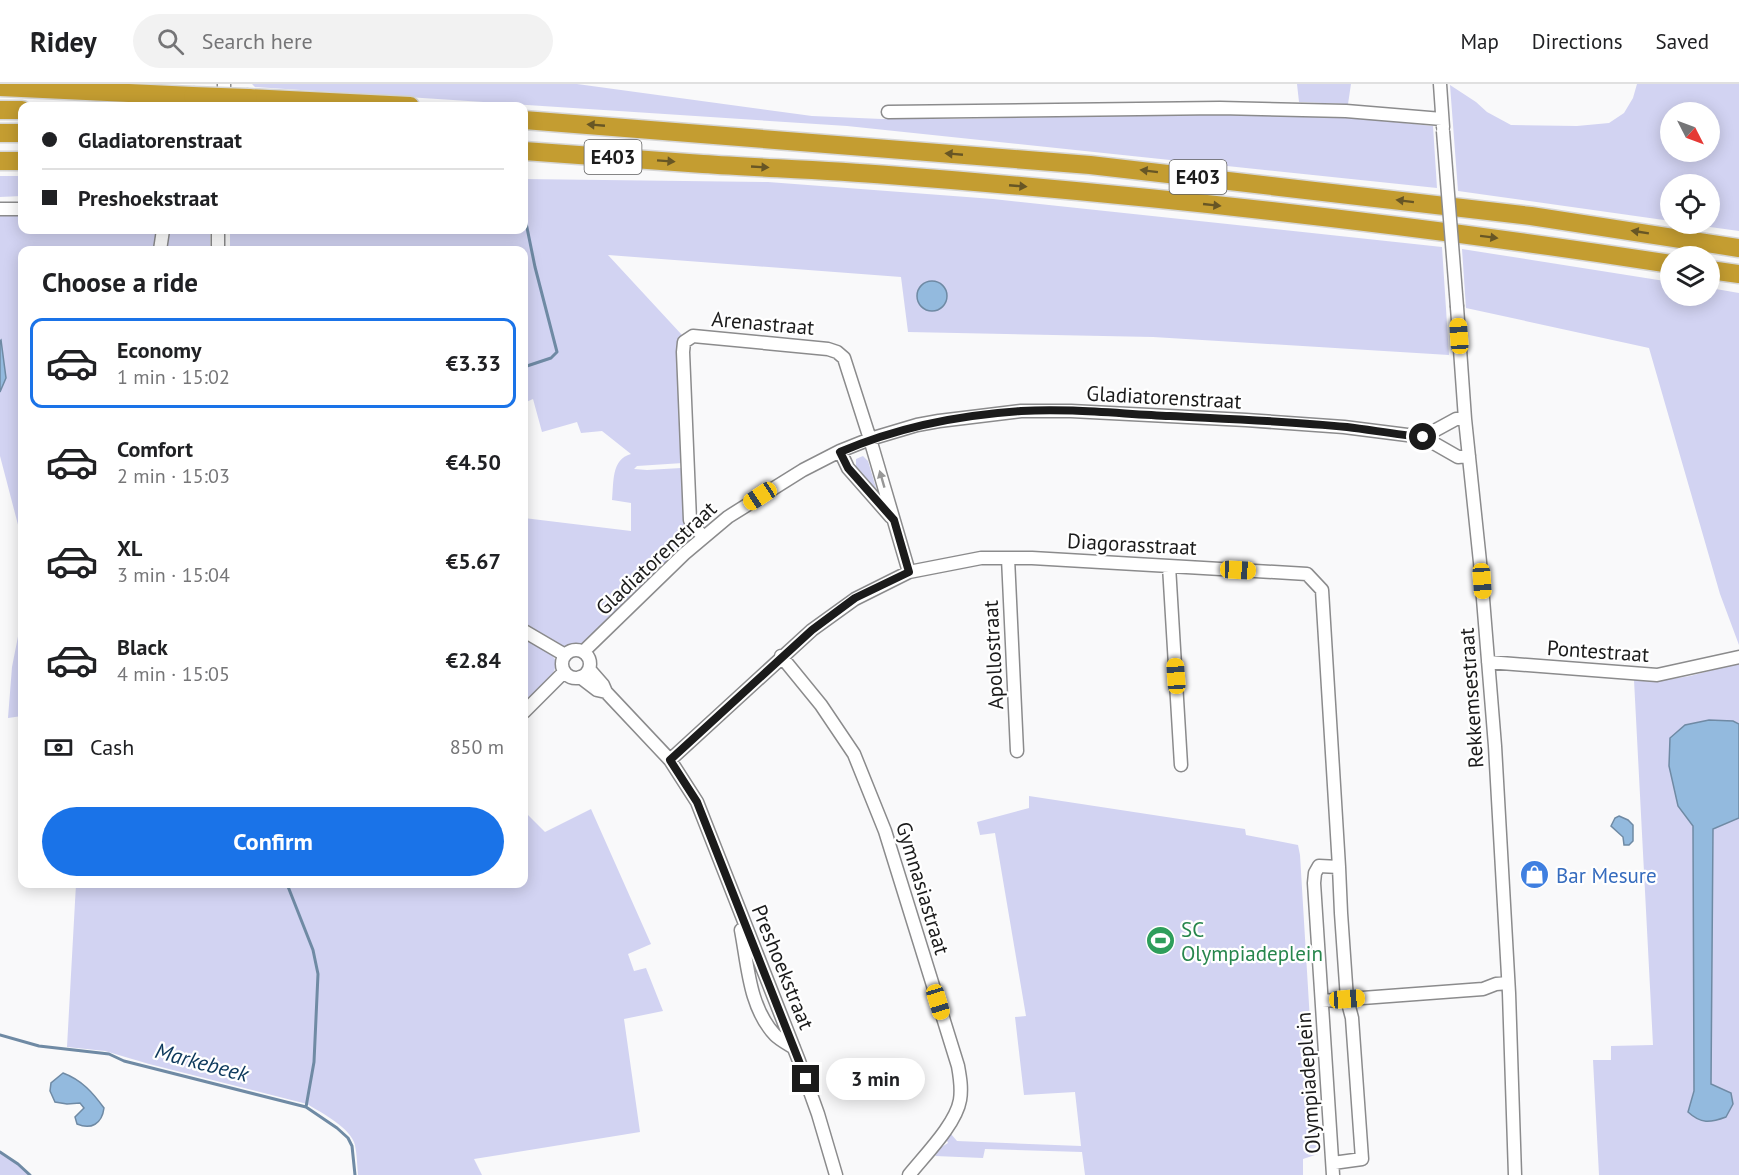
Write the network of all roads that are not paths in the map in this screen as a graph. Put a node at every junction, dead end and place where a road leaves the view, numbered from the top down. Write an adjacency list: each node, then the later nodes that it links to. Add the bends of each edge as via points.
1 (224, 84): 4 (street)
2 (1440, 84): 10 (street, Rekkemsestraat)
3 (0, 87): 5 (highway, bridge)
4 (224, 102)
5 (329, 102)
6 (0, 110): 7 (highway)
7 (18, 110)
8 (888, 112): 10 (street, via 1220,108 1346,111)
9 (528, 120): 18 (highway, E403, one-way to 9, via 1531,216 1090,165)
10 (1443, 125): 22 (street, Rekkemsestraat, bridge)
11 (0, 133): 12 (highway)
12 (18, 134)
13 (528, 151): 19 (highway, E403, one-way to 19, via 1100,193 1522,241)
14 (0, 161): 15 (highway)
15 (18, 161)
16 (18, 208): 17 (street)
17 (0, 209)
18 (1739, 248)
19 (1660, 262)
20 (1720, 271): 21 (highway)
21 (1739, 274)
22 (1465, 418): 23 (street); 26 (street, Rekkemsestraat)
23 (1423, 437): 24 (street, Gladiatorenstraat, via 1268,422 1021,411 917,425); 26 (street, Gladiatorenstraat, via 1458,457)
24 (870, 439): 25 (street, Gladiatorenstraat); 27 (street, one-way to 24); 28 (street, Arenastraat, via 844,358 837,352 689,338 683,346 690,520)
25 (840, 452): 27 (street, via 848,468); 28 (street, Gladiatorenstraat, via 760,496)
26 (1469, 456): 37 (street, Rekkemsestraat)
27 (894, 520): 31 (street)
28 (703, 536): 33 (street, Gladiatorenstraat)
29 (1008, 558): 30 (street, Diagorasstraat); 31 (street, Diagorasstraat, via 981,558); 41 (street, Apollostraat)
30 (1169, 566): 43 (street); 44 (street, Diagorasstraat, via 1307,573 1322,590)
31 (909, 572): 35 (street, Diagorasstraat, via 855,598)
32 (528, 633): 34 (street)
33 (584, 652): 34 (street, via 574,650); 39 (street, via 589,660)
34 (565, 655): 38 (street)
35 (782, 656): 42 (street, Diagorasstraat); 52 (street, Gymnasiastraat, via 854,754 885,831 958,1066 961,1090 957,1111)
36 (1739, 657): 37 (street, Pontestraat, via 1657,675)
37 (1488, 662): 46 (street, Rekkemsestraat)
38 (564, 672): 39 (street, via 572,678); 40 (street)
39 (585, 673): 42 (street, Preshoekstraat, via 585,682 606,692)
40 (528, 708)
41 (1017, 751)
42 (670, 760): 45 (street, Preshoekstraat, via 697,802)
43 (1181, 765)
44 (1339, 867): 47 (street, Olympiadeplein); 48 (street, Olympiadeplein, via 1319,866 1315,873)
45 (735, 899): 49 (street, Preshoekstraat); 49 (street, Preshoekstraat, via 752,992 762,1018 776,1036)
46 (1509, 988): 47 (street, via 1496,993 1483,989); 53 (street, Rekkemsestraat)
47 (1347, 999): 48 (street, Olympiadeplein); 50 (street, Olympiadeplein, via 1352,1018 1362,1159)
48 (1322, 1001): 50 (street, Olympiadeplein)
49 (794, 1049): 51 (street, Preshoekstraat)
50 (1333, 1169)
51 (836, 1175)
52 (909, 1175)
53 (1515, 1175)

